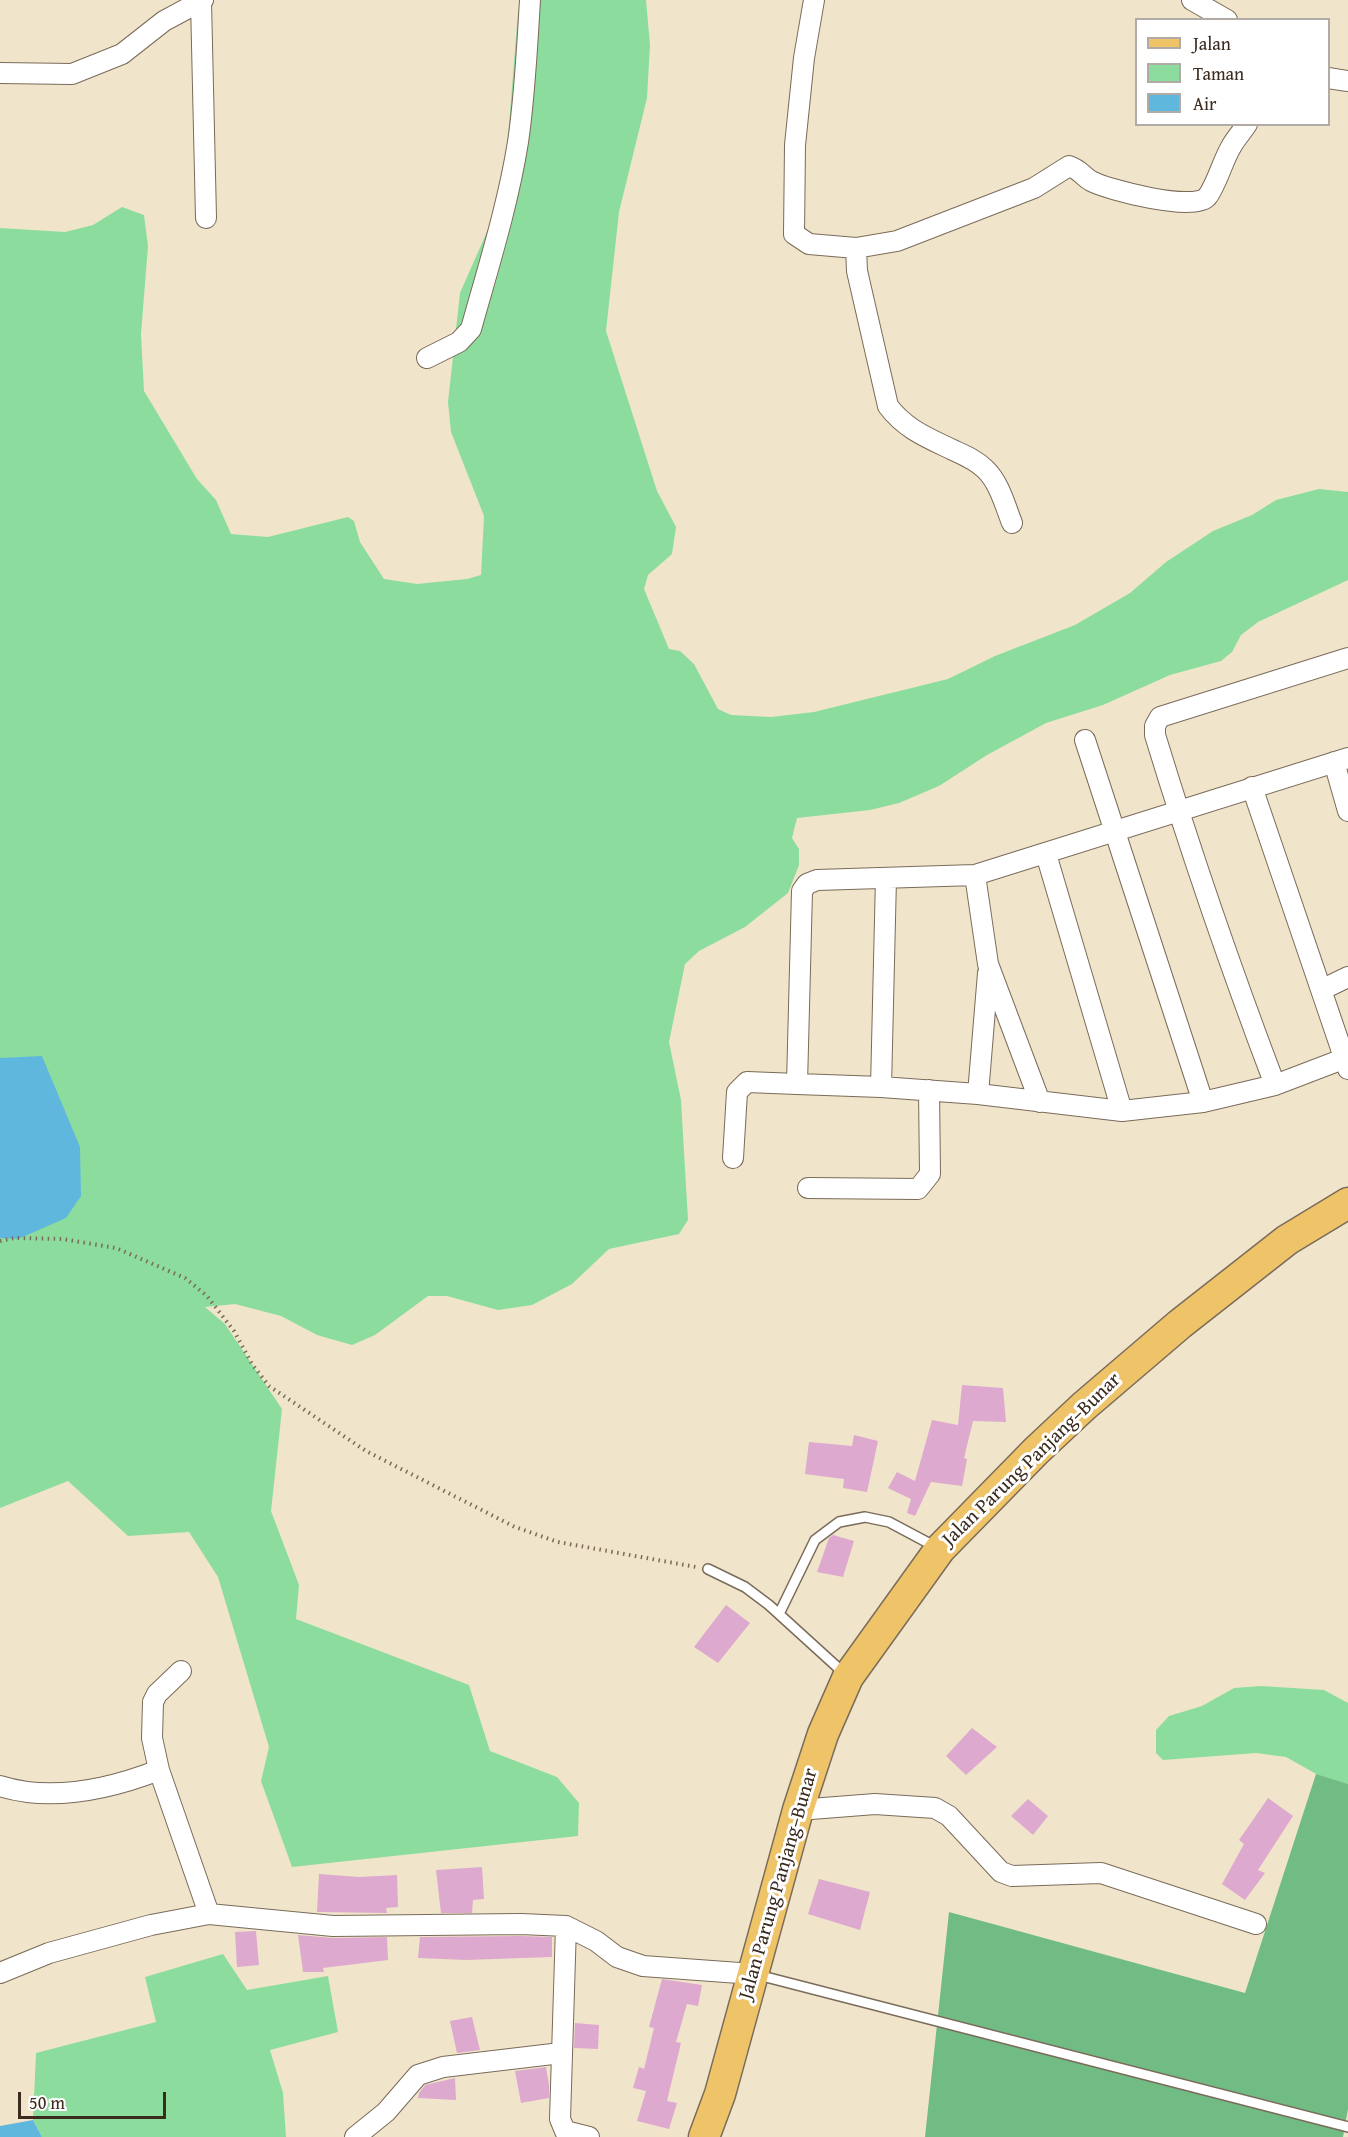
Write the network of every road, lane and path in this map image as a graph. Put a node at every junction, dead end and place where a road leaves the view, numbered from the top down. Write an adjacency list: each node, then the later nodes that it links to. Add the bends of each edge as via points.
1 (202, 0): 6 (street, via 165,21 122,54 72,74); 10 (street)
2 (530, 0): 12 (street, via 518,144 471,329 459,342)
3 (814, 0): 11 (street, via 795,145 794,234 809,244)
4 (1192, 0): 5 (street)
5 (1224, 18)
6 (0, 73)
7 (1330, 78): 8 (street)
8 (1348, 81)
9 (1246, 126): 11 (street, via 1231,146 1207,198 1198,202 1174,202 1116,189 1091,181 1069,166 1034,188 966,215 897,241)
10 (206, 218)
11 (856, 248): 13 (street, via 857,271 888,406 917,434 984,467 992,476)
12 (427, 358)
13 (1012, 523)
14 (1348, 658): 18 (street, via 1160,717 1155,735)
15 (1086, 740): 20 (street)
16 (1341, 760): 17 (street); 19 (street)
17 (1252, 787): 18 (street); 26 (street)
18 (1178, 810): 20 (street); 29 (street)
19 (1348, 812)
20 (1114, 831): 21 (street); 34 (street)
21 (1046, 854): 22 (street); 35 (street)
22 (975, 875): 23 (street); 24 (street)
23 (886, 878): 28 (street, via 817,880 802,891); 30 (street)
24 (988, 964): 32 (street); 33 (street)
25 (1348, 977): 26 (street)
26 (1320, 990): 27 (street)
27 (1346, 1064): 29 (street)
28 (797, 1084): 30 (street); 36 (street, via 747,1082 737,1092)
29 (1275, 1085): 34 (street)
30 (881, 1087): 31 (street)
31 (929, 1090): 32 (street); 37 (street, via 930,1174 918,1189)
32 (978, 1094): 33 (street)
33 (1040, 1102): 35 (street)
34 (1203, 1102): 35 (street)
35 (1122, 1111)
36 (733, 1158)
37 (808, 1188)
38 (1348, 1203): 40 (main road, Jalan Parung Panjang–Bunar, via 1287,1240 1134,1362 1036,1451)
39 (0, 1241): 41 (path, via 63,1239 116,1248 185,1278 207,1296 269,1386 366,1451 516,1527 558,1542)
40 (940, 1549): 42 (lane, via 889,1521 865,1517 839,1522 815,1540); 44 (main road, Jalan Parung Panjang–Bunar)
41 (708, 1569): 42 (lane, via 745,1587)
42 (779, 1614): 44 (lane)
43 (181, 1671): 45 (street, via 153,1702 152,1738)
44 (848, 1677): 47 (main road, Jalan Parung Panjang–Bunar, via 823,1734)
45 (159, 1770): 46 (street, via 106,1787 74,1792 21,1793); 48 (street)
46 (0, 1786)
47 (798, 1810): 49 (street, via 875,1804 935,1808 949,1816 1001,1872 1012,1876 1101,1874); 52 (main road, Jalan Parung Panjang–Bunar)
48 (209, 1914): 50 (street, via 333,1926); 51 (street, via 151,1925 49,1953)
49 (1256, 1924)
50 (566, 1926): 52 (street, via 596,1941 616,1957 643,1966); 53 (street)
51 (0, 1972)
52 (753, 1974): 54 (lane); 57 (main road, Jalan Parung Panjang–Bunar)
53 (561, 2054): 55 (street, via 443,2067 418,2075 386,2112); 56 (street, via 560,2119 565,2131)
54 (1348, 2127)
55 (355, 2137)
56 (589, 2137)
57 (704, 2137)

